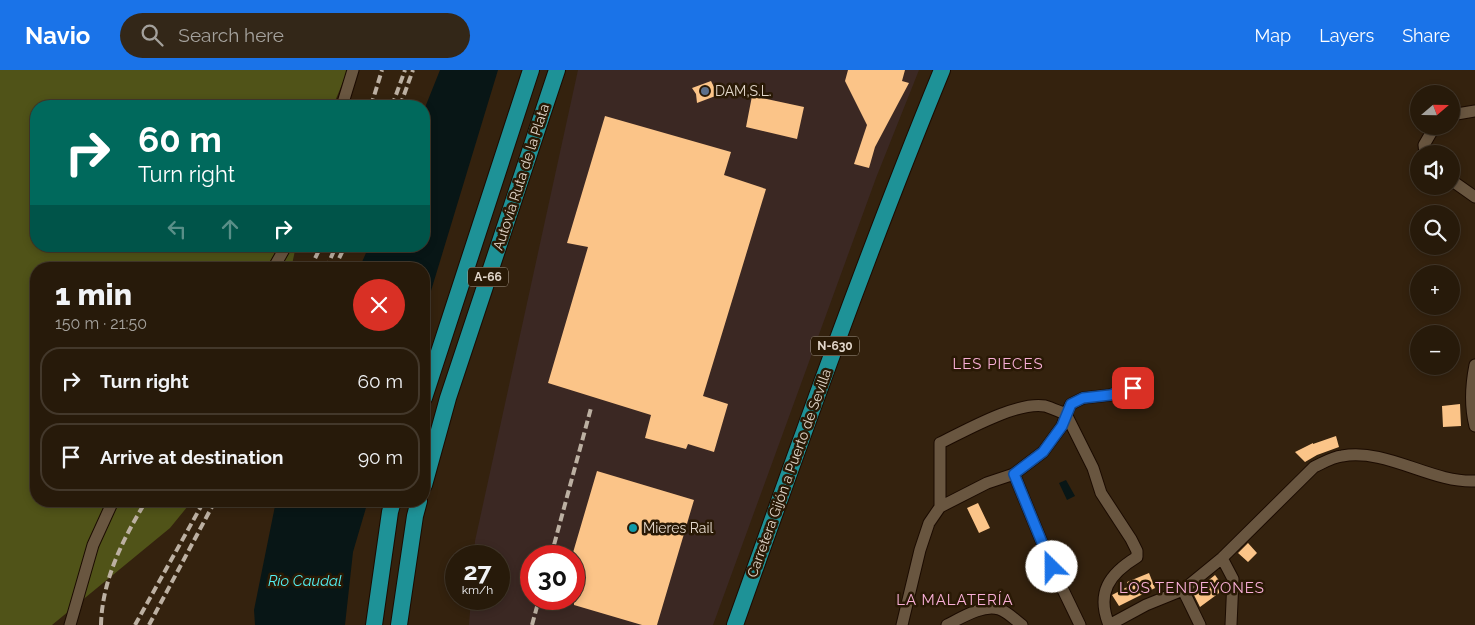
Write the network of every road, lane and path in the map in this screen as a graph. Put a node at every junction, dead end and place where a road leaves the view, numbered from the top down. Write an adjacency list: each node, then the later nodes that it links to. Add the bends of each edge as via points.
1 (354, 70): 5 (street)
2 (531, 70): 11 (highway, Autovía Ruta de la Plata / A-66)
3 (557, 70): 15 (highway, Autovía Ruta de la Plata / A-66)
4 (942, 70): 27 (highway, Carretera Gijón a Puerto de Sevilla / N-630, via 893,189)
5 (344, 100)
6 (1475, 111): 7 (street)
7 (1460, 114)
8 (1460, 187): 9 (street)
9 (1475, 198)
10 (1475, 365): 14 (street, via 1472,389)
11 (430, 380)
12 (1133, 388): 13 (street, via 1083,398 1071,404)
13 (1066, 414): 16 (street, via 1062,426 1043,452); 21 (street, via 1044,406 1024,406 940,443); 32 (street, via 1093,468 1101,493 1132,538 1137,551 1137,557 1118,570 1108,582 1104,596)
14 (1475, 426)
15 (430, 464)
16 (1014, 474): 21 (street, via 986,483); 31 (street)
17 (1475, 481): 22 (street, via 1460,481 1377,458 1342,456 1314,467)
18 (110, 507): 24 (street, via 94,545)
19 (391, 507): 25 (highway)
20 (417, 507): 26 (highway)
21 (940, 507): 28 (street, via 929,523 920,550)
22 (1222, 558): 23 (street); 34 (street, via 1233,579)
23 (1183, 590): 32 (street); 33 (street)
24 (70, 625)
25 (374, 625)
26 (399, 625)
27 (735, 625)
28 (902, 625)
29 (947, 625): 30 (street, via 991,608 1001,610)
30 (1022, 625)
31 (1080, 625)
32 (1109, 625)
33 (1200, 625)
34 (1231, 625)

